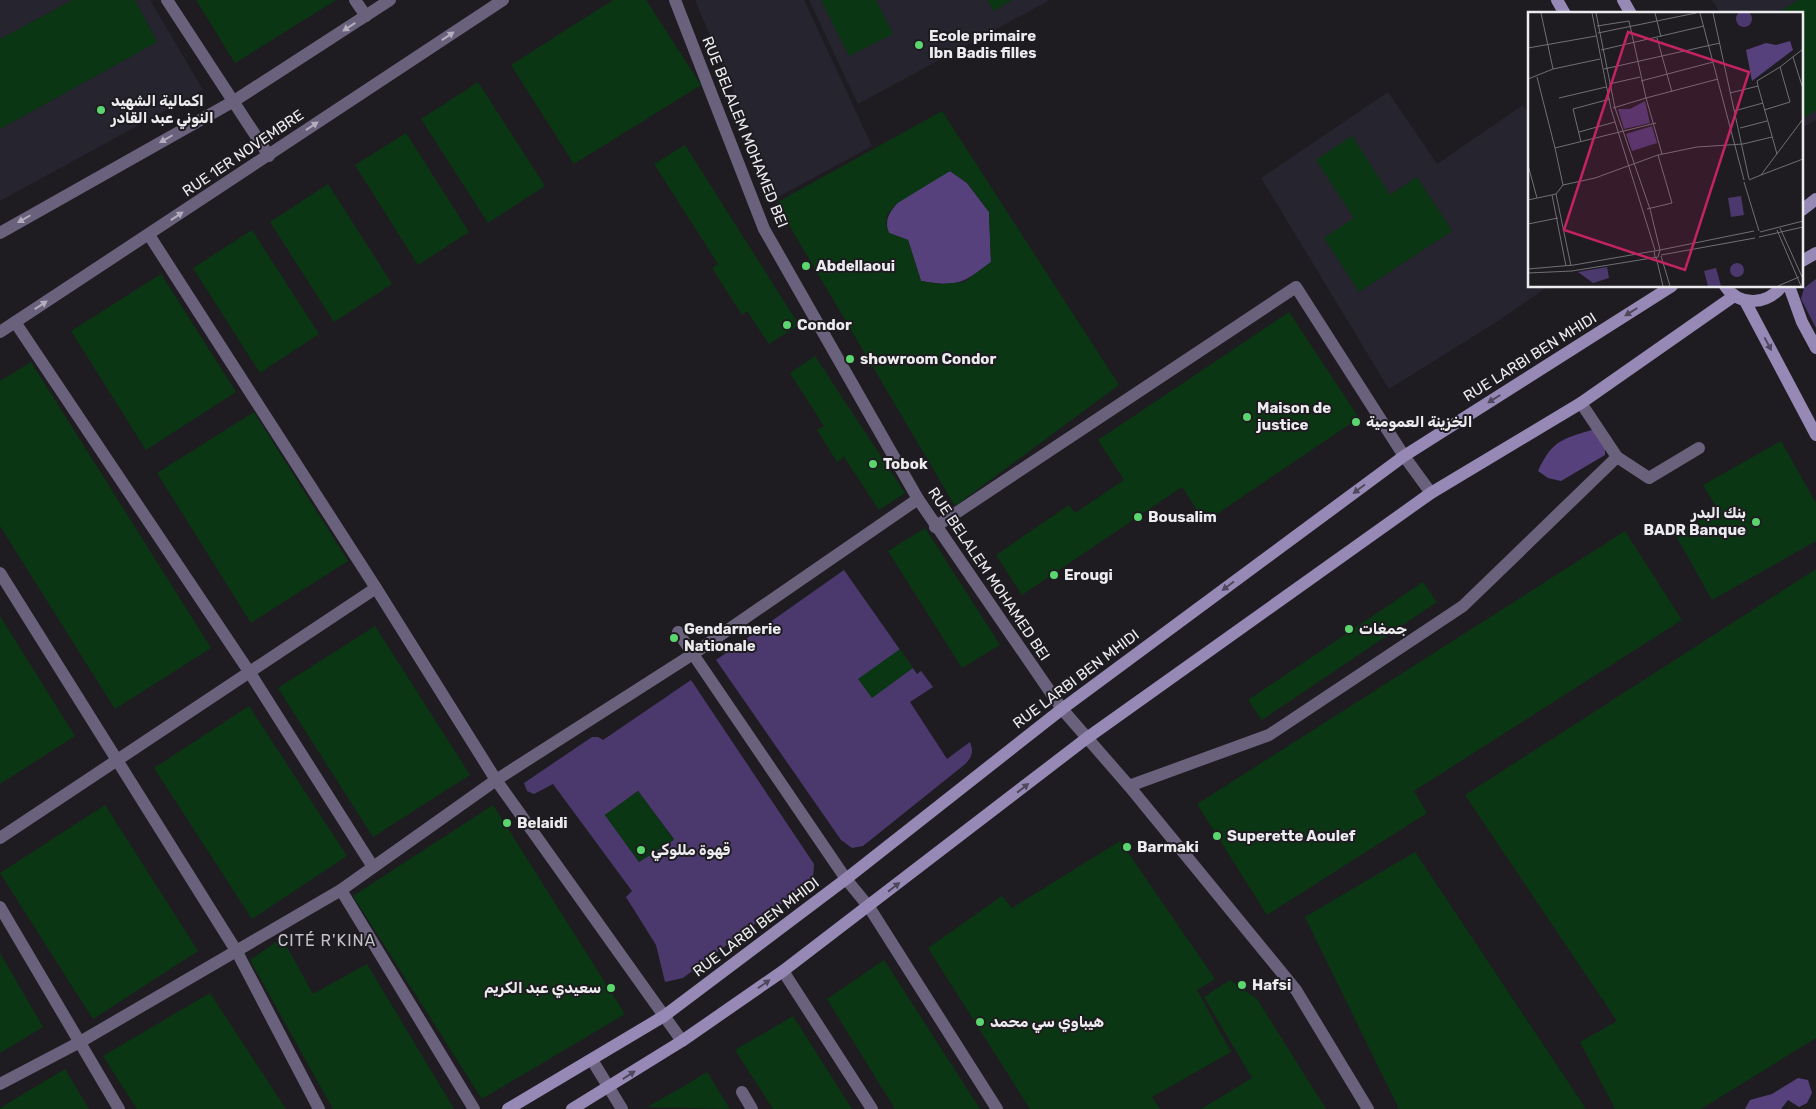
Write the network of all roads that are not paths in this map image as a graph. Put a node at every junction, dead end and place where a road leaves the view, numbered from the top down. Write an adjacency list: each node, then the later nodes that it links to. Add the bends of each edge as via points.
1 (168, 0): 11 (street)
2 (356, 0): 10 (street)
3 (390, 0): 10 (street)
4 (502, 0): 12 (street, RUE 1ER NOVEMBRE, one-way to 4)
5 (675, 0): 33 (street, RUE BELALEM MOHAMED BEI, via 764,229)
6 (1556, 0): 8 (street)
7 (1624, 0): 9 (street)
8 (1564, 12)
9 (1630, 12)
10 (366, 16): 11 (street, one-way to 11)
11 (234, 101): 12 (street); 15 (street, one-way to 15)
12 (269, 156): 16 (street, RUE 1ER NOVEMBRE, one-way to 12)
13 (1816, 199): 14 (street)
14 (1804, 208)
15 (0, 233)
16 (149, 235): 24 (street, RUE 1ER NOVEMBRE, one-way to 16); 36 (street)
17 (1816, 253): 18 (street)
18 (1804, 259)
19 (1669, 288): 30 (street, RUE LARBI BEN MHIDI, one-way to 30)
20 (1727, 288): 23 (street)
21 (1780, 288): 23 (street, via 1770,298 1754,302)
22 (1790, 288): 26 (street)
23 (1739, 298): 27 (street); 28 (street, one-way to 28)
24 (15, 322): 25 (street, RUE 1ER NOVEMBRE); 39 (street)
25 (0, 332)
26 (1816, 348)
27 (1581, 403): 31 (street); 32 (street)
28 (1816, 435)
29 (1698, 448): 31 (street, via 1649,478)
30 (1404, 456): 32 (street); 34 (street, via 1296,287); 40 (street, RUE LARBI BEN MHIDI, one-way to 40)
31 (1617, 457): 44 (street, via 1463,606 1269,735)
32 (1431, 493): 41 (street)
33 (918, 499): 34 (street, RUE BELALEM MOHAMED BEI); 38 (street)
34 (935, 527): 40 (street, RUE BELALEM MOHAMED BEI)
35 (0, 573): 42 (street)
36 (376, 588): 39 (street); 43 (street)
37 (678, 632): 38 (street)
38 (693, 654): 43 (street); 47 (street)
39 (250, 673): 42 (street); 46 (street)
40 (1062, 709): 41 (street, RUE BELALEM MOHAMED BEI); 47 (street, RUE LARBI BEN MHIDI)
41 (1087, 738): 44 (street, RUE BELALEM MOHAMED BEI); 50 (street, one-way to 41)
42 (117, 758): 45 (street); 51 (street)
43 (496, 780): 46 (street); 53 (street)
44 (1129, 786): 69 (street, RUE BELALEM MOHAMED BEI, via 1296,990)
45 (0, 838)
46 (373, 867): 48 (street)
47 (846, 879): 50 (street); 53 (street, RUE LARBI BEN MHIDI)
48 (341, 890): 51 (street); 62 (street)
49 (0, 907): 55 (street)
50 (869, 907): 52 (street); 68 (street)
51 (237, 952): 55 (street); 61 (street)
52 (783, 971): 54 (street, one-way to 52); 67 (street)
53 (664, 1016): 54 (street); 56 (street, RUE LARBI BEN MHIDI)
54 (682, 1041): 58 (street, one-way to 54)
55 (80, 1042): 57 (street); 60 (street)
56 (592, 1060): 58 (street); 63 (street, RUE LARBI BEN MHIDI)
57 (0, 1084)
58 (609, 1088): 64 (street); 65 (street)
59 (742, 1092): 66 (street)
60 (119, 1109)
61 (319, 1109)
62 (474, 1109)
63 (508, 1109)
64 (572, 1109)
65 (622, 1109)
66 (752, 1109)
67 (872, 1109)
68 (997, 1109)
69 (1368, 1109)

